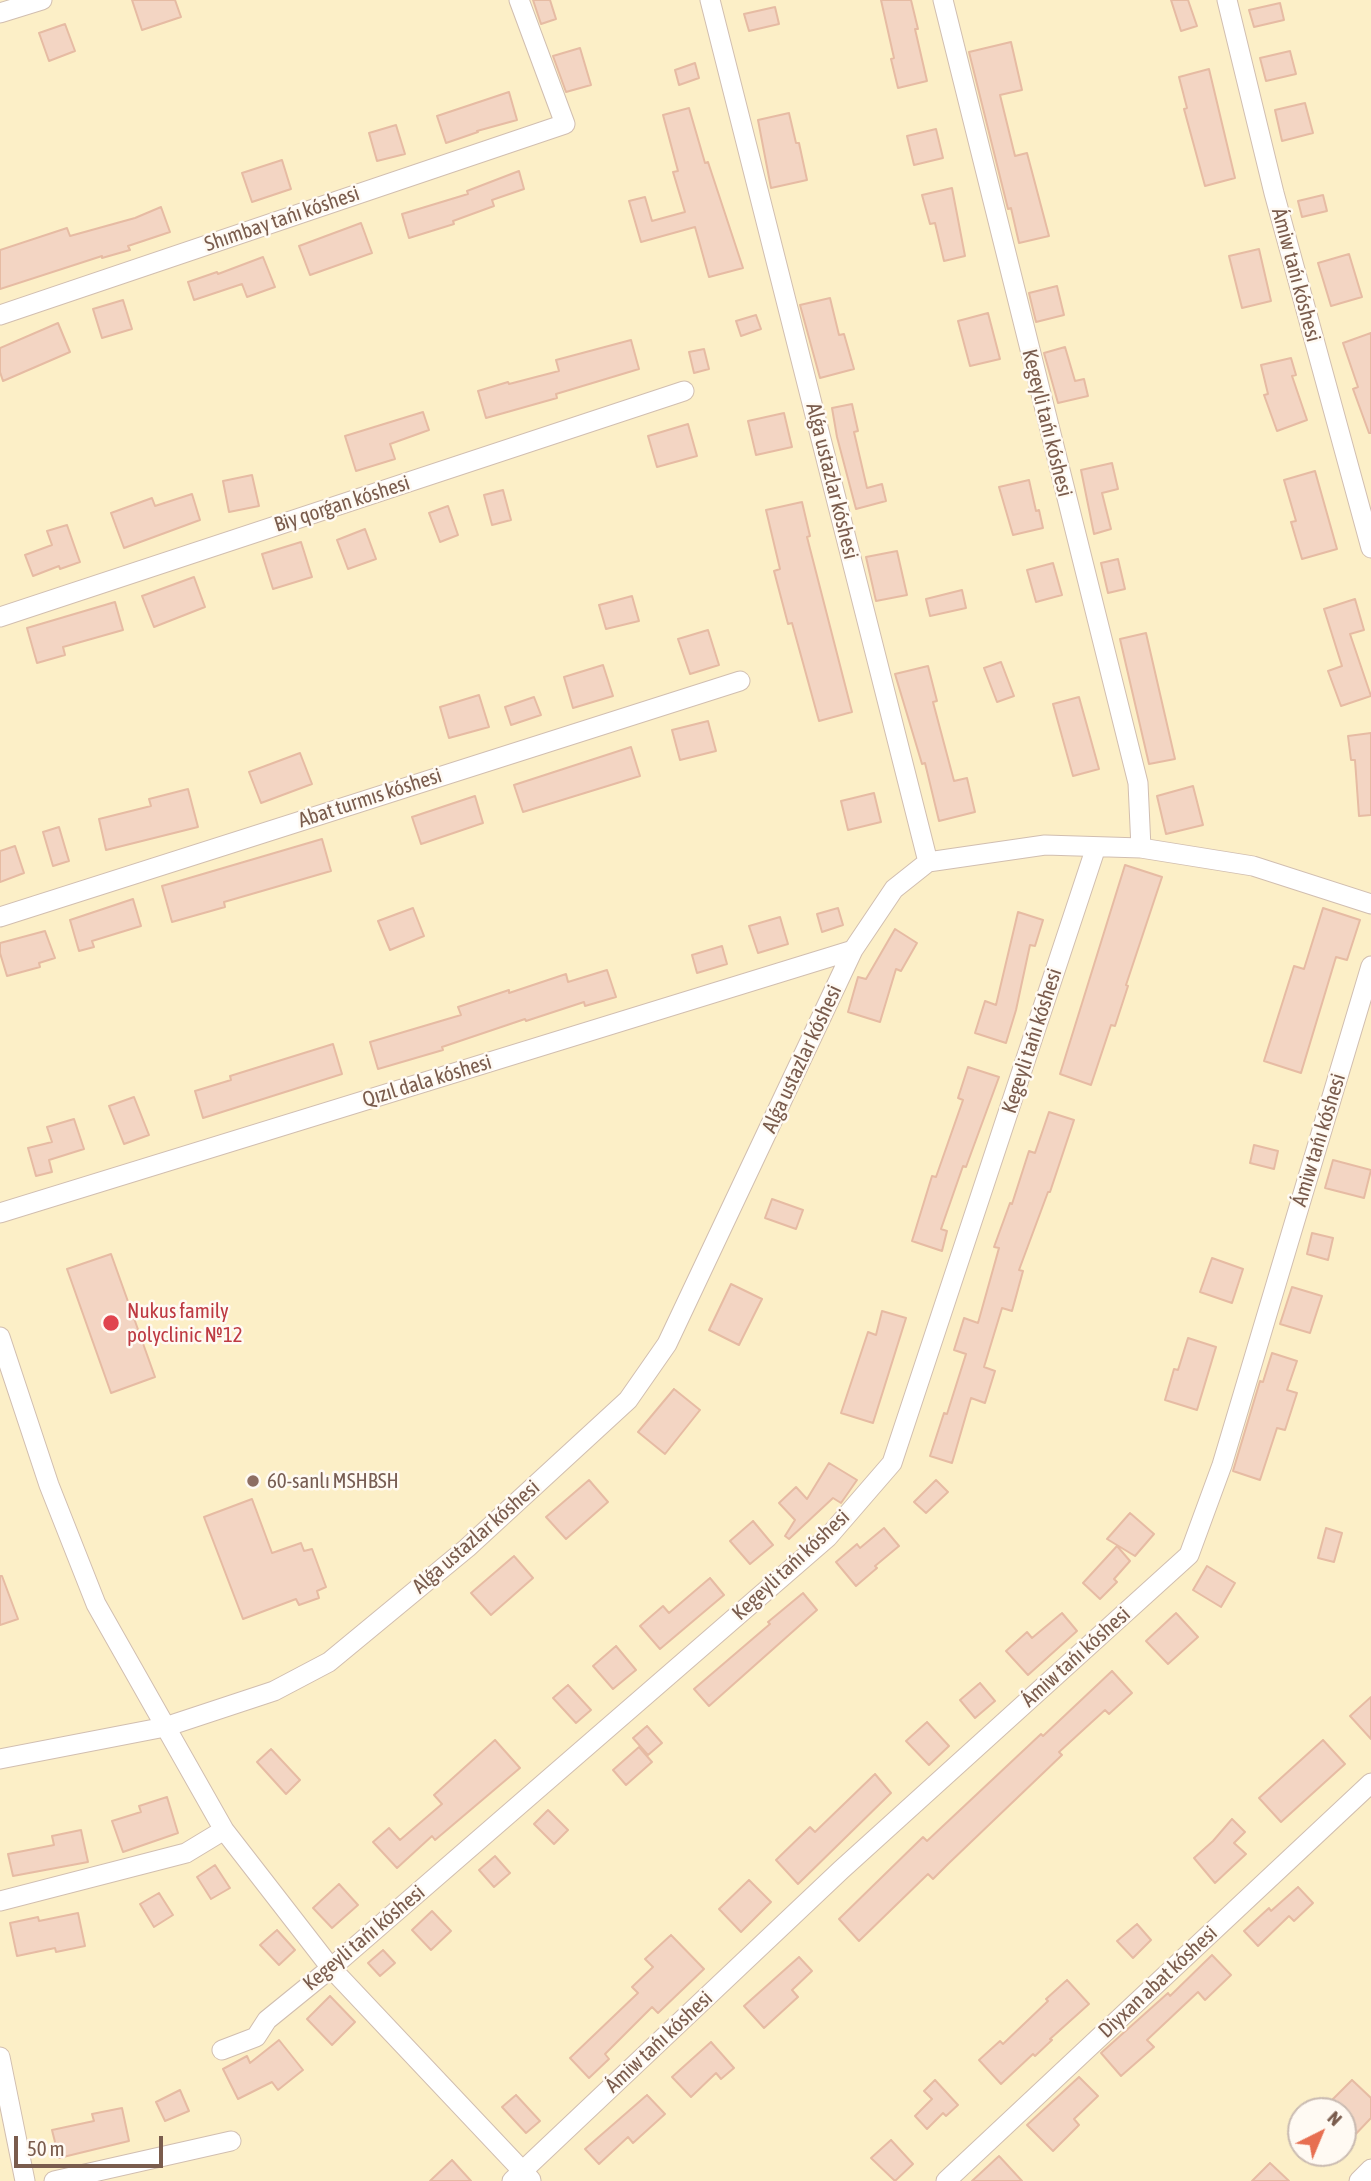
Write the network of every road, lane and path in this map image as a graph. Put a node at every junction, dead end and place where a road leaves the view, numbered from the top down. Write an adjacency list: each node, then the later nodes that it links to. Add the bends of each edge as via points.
1 (42, 0): 6 (street)
2 (519, 0): 7 (street, Shımbay tańı kóshesi, via 565,124)
3 (710, 0): 14 (street, Alǵa ustazlar kóshesi)
4 (943, 0): 13 (street, Kegeyli tańı kóshesi, via 1138,783)
5 (1227, 0): 9 (street, Ámiw tańı kóshesi, via 1274,193)
6 (0, 13)
7 (0, 315)
8 (684, 391): 10 (street, Biy qorǵan kóshesi)
9 (1371, 548)
10 (0, 617)
11 (740, 681): 16 (street, Abat turmıs kóshesi)
12 (1096, 847): 13 (street); 14 (street, via 1045,845); 26 (street, Kegeyli tańı kóshesi, via 892,1463 828,1537)
13 (1141, 848): 15 (street, via 1253,866)
14 (928, 862): 17 (street, Alǵa ustazlar kóshesi, via 894,888)
15 (1371, 904)
16 (0, 917)
17 (853, 950): 19 (street, Qızıl dala kóshesi); 21 (street, Alǵa ustazlar kóshesi, via 667,1344 628,1400 467,1548 329,1662 274,1692)
18 (1371, 966): 31 (street, Ámiw tańı kóshesi, via 1222,1465 1189,1555 841,1870)
19 (0, 1213)
20 (0, 1337): 21 (street, via 49,1485 96,1604)
21 (165, 1727): 22 (street, Alǵa ustazlar kóshesi); 24 (street)
22 (0, 1759)
23 (1371, 1783): 34 (street, Diyxan abat kóshesi)
24 (224, 1830): 25 (street, via 186,1853); 26 (street)
25 (0, 1901)
26 (331, 1968): 27 (street, Kegeyli tańı kóshesi, via 267,2020 256,2037); 31 (street)
27 (222, 2050)
28 (0, 2057): 32 (street)
29 (231, 2141): 33 (street)
30 (1371, 2169): 35 (street)
31 (522, 2178)
32 (25, 2181)
33 (54, 2181)
34 (946, 2181)
35 (1359, 2181)

